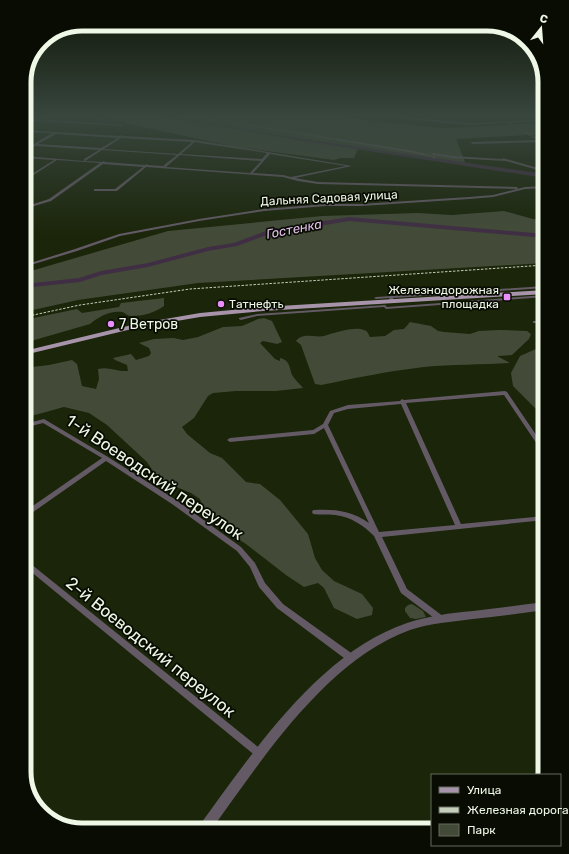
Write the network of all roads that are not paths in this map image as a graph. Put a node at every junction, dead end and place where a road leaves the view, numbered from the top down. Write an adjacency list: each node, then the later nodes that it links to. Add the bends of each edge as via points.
1 (91, 156): 13 (street)
2 (178, 156): 20 (street)
3 (205, 156): 14 (street)
4 (266, 156): 14 (street)
5 (287, 156): 27 (street, via 351,166)
6 (430, 156): 9 (street)
7 (443, 156): 15 (street)
8 (31, 157): 11 (street)
9 (434, 158)
10 (495, 158): 15 (street)
11 (57, 159): 13 (street); 16 (street)
12 (31, 160): 16 (street)
13 (85, 160): 17 (street)
14 (262, 160): 25 (street)
15 (506, 160): 22 (street)
16 (53, 162): 18 (street); 26 (street)
17 (104, 162): 18 (street); 19 (street)
18 (99, 165): 21 (street); 31 (street, via 50,200)
19 (147, 165): 20 (street); 21 (street)
20 (165, 166): 24 (street)
21 (143, 168): 30 (street, via 116,190)
22 (538, 169)
23 (175, 170): 24 (street)
24 (200, 171): 25 (street); 27 (street)
25 (251, 173): 27 (street)
26 (31, 176)
27 (293, 178): 29 (street, via 400,186)
28 (538, 187): 29 (street, Дальняя Садовая улица)
29 (525, 188): 32 (street, Дальняя Садовая улица, via 475,198 264,210 114,236)
30 (95, 190)
31 (31, 206)
32 (31, 264)
33 (538, 288): 37 (street)
34 (538, 292): 37 (main road)
35 (538, 297): 38 (street, via 386,308)
36 (376, 298): 38 (street)
37 (391, 299): 38 (main road)
38 (383, 302): 39 (street); 40 (main road, via 200,315)
39 (240, 319)
40 (31, 350)
41 (402, 401): 43 (street, via 348,407 332,412); 45 (street, via 505,393); 50 (street)
42 (31, 424): 46 (street, 1-й Воеводский переулок, via 44,421)
43 (325, 425): 44 (street, via 314,432); 51 (street)
44 (230, 440)
45 (538, 442)
46 (106, 458): 47 (street); 55 (street, 1-й Воеводский переулок, via 239,548 253,565 262,585 280,606)
47 (31, 510)
48 (315, 512): 51 (street, via 345,514 363,522)
49 (538, 519): 50 (street)
50 (459, 526): 51 (street)
51 (378, 536): 54 (street, via 404,591)
52 (31, 568): 56 (street, 2-й Воеводский переулок)
53 (538, 607): 54 (street)
54 (440, 619): 55 (street, via 394,632 375,641)
55 (351, 658): 56 (street, via 304,702)
56 (260, 755): 57 (street)
57 (208, 823)

